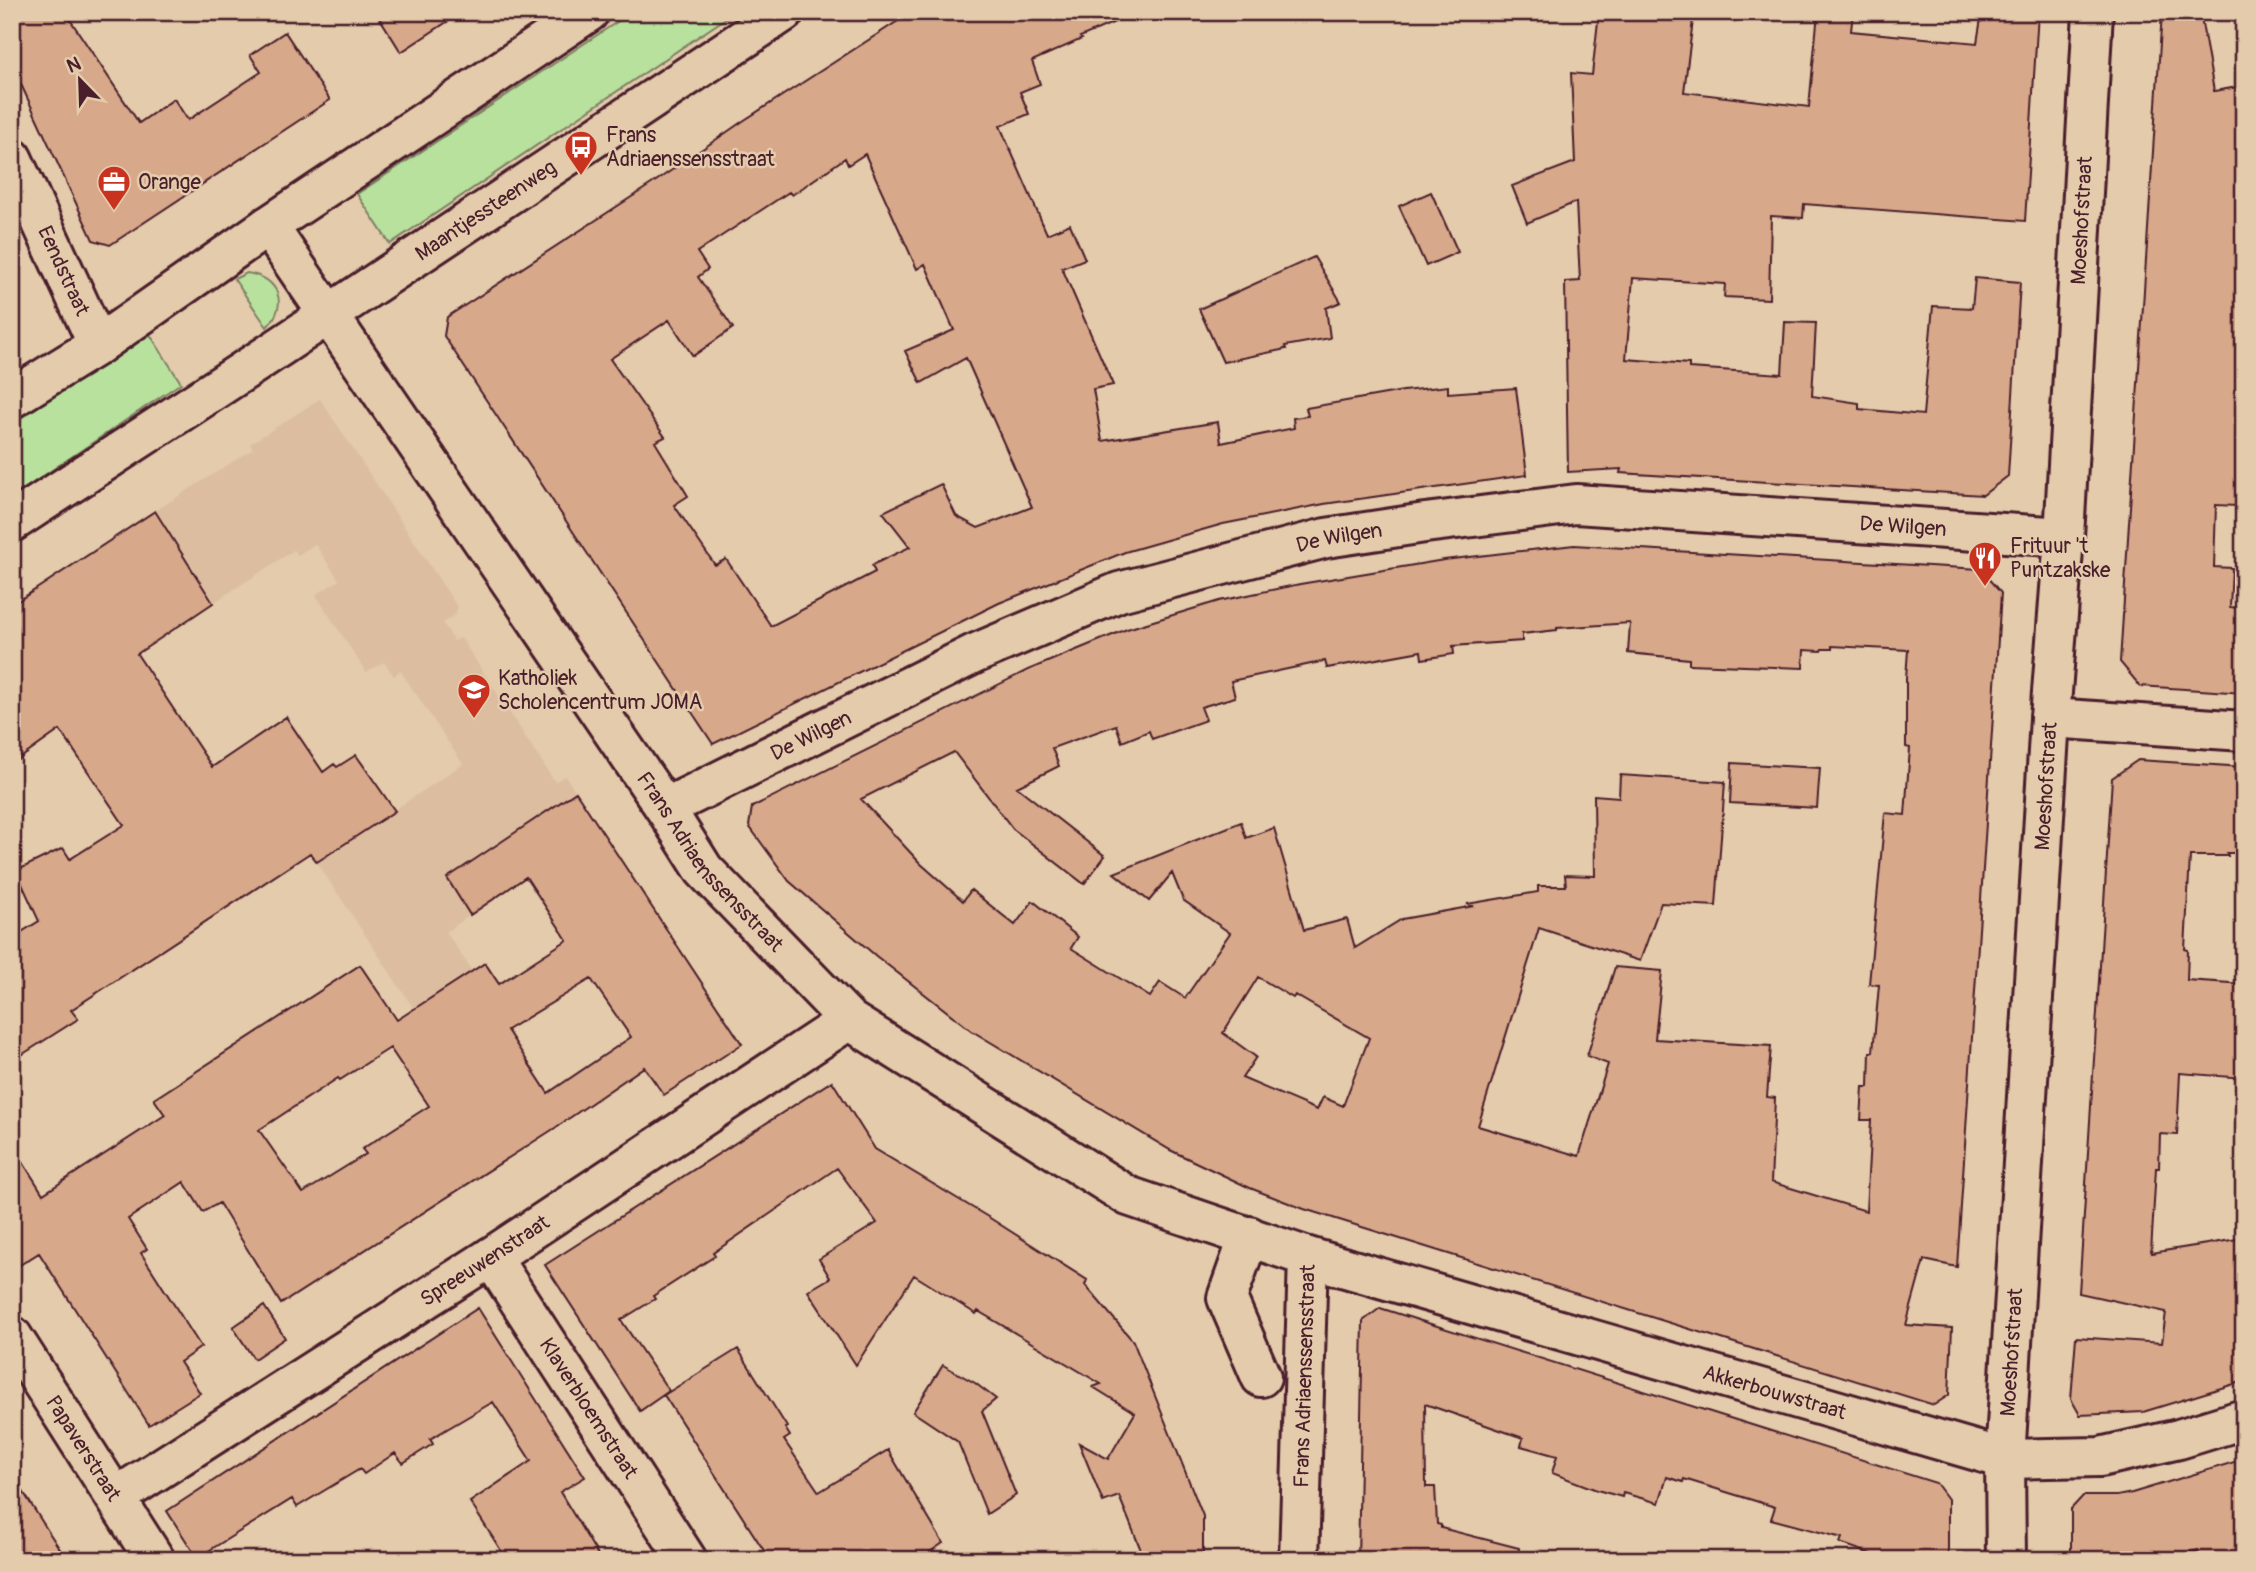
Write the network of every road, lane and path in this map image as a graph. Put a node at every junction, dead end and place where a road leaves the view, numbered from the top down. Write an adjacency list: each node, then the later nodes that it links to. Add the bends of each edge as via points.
1 (589, 12): 5 (street)
2 (783, 12): 6 (street, Maantjessteenweg)
3 (2093, 12): 10 (street, Moeshofstraat)
4 (12, 158): 7 (street, Eendstraat)
5 (268, 226): 6 (street); 7 (street)
6 (329, 314): 9 (street, Maantjessteenweg); 13 (street, Frans Adriaenssensstraat)
7 (97, 345): 8 (street)
8 (12, 398)
9 (12, 522)
10 (2064, 537): 11 (street, Moeshofstraat); 13 (street, De Wilgen, via 1576,504 1326,538 1119,592 974,654)
11 (2050, 718): 12 (street); 21 (street, Moeshofstraat)
12 (2244, 731)
13 (665, 808): 14 (street, Frans Adriaenssensstraat, via 704,870)
14 (849, 1020): 15 (street, Frans Adriaenssensstraat, via 1128,1196); 16 (street, Spreeuwenstraat)
15 (1249, 1237): 17 (street, Frans Adriaenssensstraat); 19 (street, Frans Adriaenssensstraat, via 1227,1298)
16 (491, 1257): 22 (street, Spreeuwenstraat); 24 (street, Klaverbloemstraat)
17 (1308, 1257): 21 (street, Akkerbouwstraat); 25 (street, Frans Adriaenssensstraat)
18 (12, 1336): 22 (street, Papaverstraat)
19 (1261, 1377)
20 (2244, 1419): 21 (street, Akkerbouwstraat, via 2100,1457)
21 (2005, 1459): 26 (street, Moeshofstraat)
22 (116, 1497): 23 (street, Papaverstraat)
23 (155, 1560)
24 (687, 1560)
25 (1299, 1560)
26 (2006, 1560)

